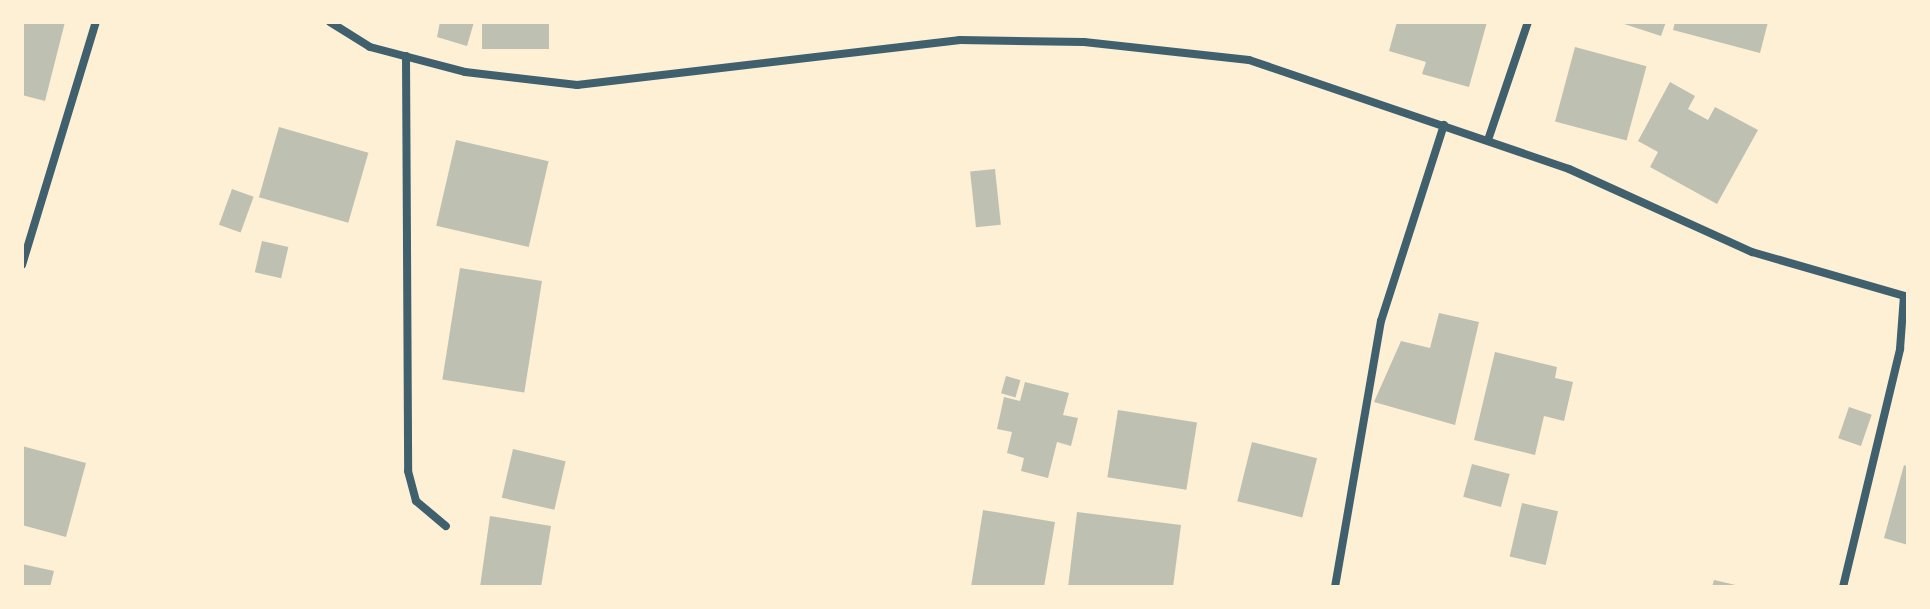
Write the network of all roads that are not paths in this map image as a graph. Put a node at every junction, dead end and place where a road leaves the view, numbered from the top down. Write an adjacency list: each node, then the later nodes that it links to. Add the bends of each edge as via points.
1 (96, 22): 7 (street)
2 (330, 22): 4 (street, via 370,47)
3 (1528, 22): 6 (street)
4 (406, 56): 5 (street, via 465,72 577,85 960,40 1084,42 1249,60); 9 (street, via 408,471 416,501)
5 (1444, 125): 6 (street); 10 (street, via 1381,321)
6 (1488, 140): 8 (street, via 1752,252)
7 (22, 265)
8 (1906, 296): 11 (street, via 1900,349)
9 (446, 526)
10 (1335, 587)
11 (1843, 587)

